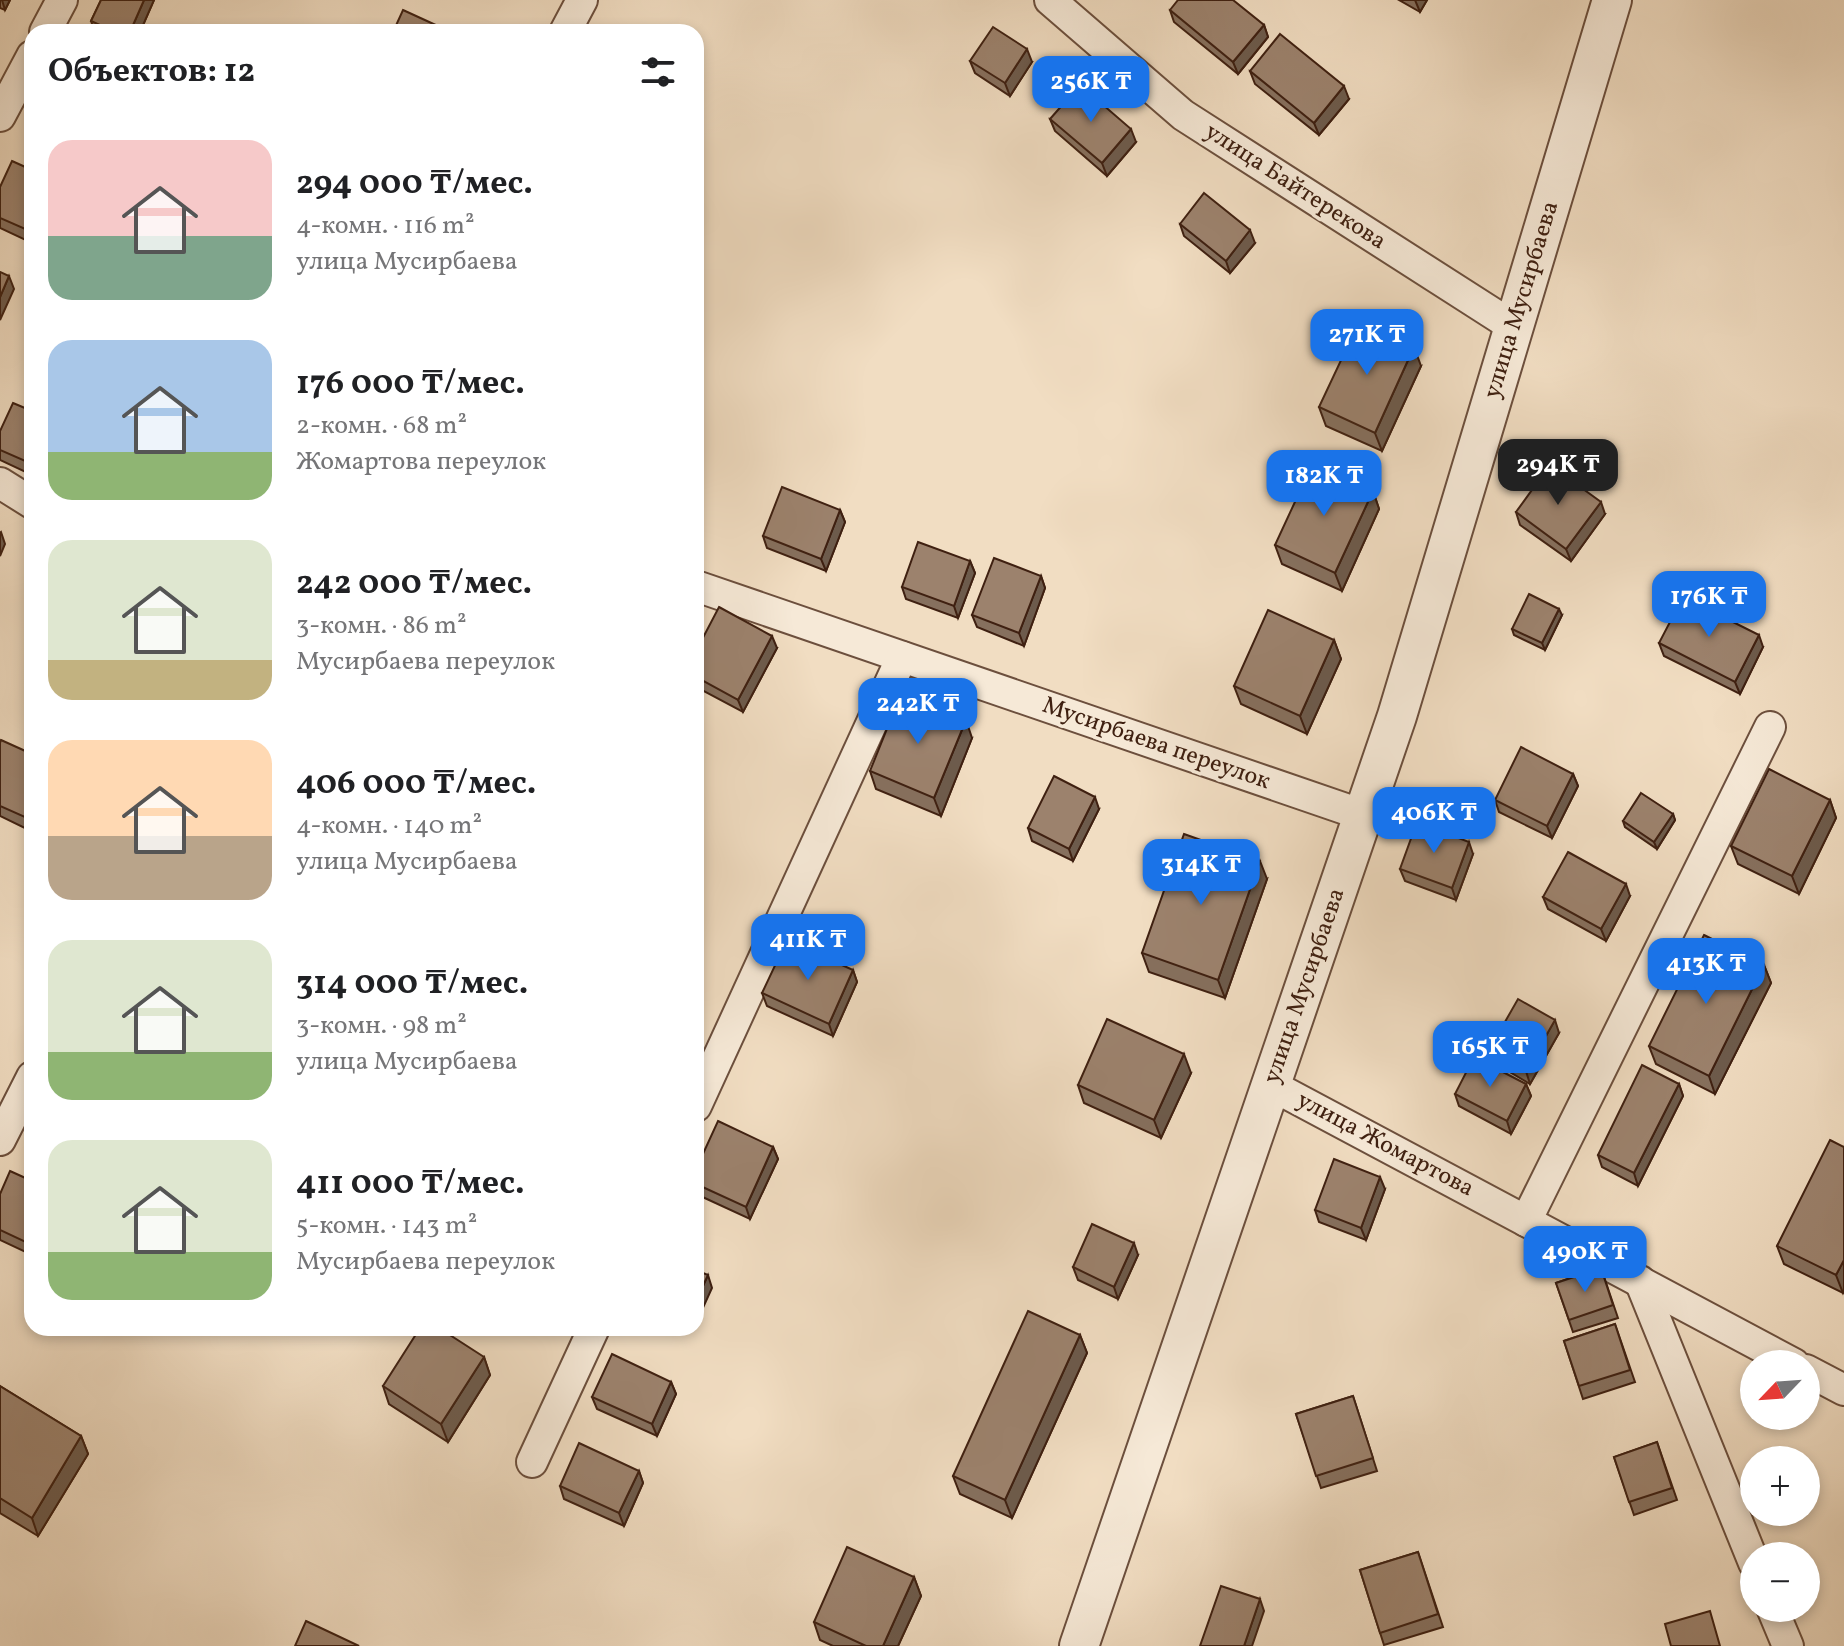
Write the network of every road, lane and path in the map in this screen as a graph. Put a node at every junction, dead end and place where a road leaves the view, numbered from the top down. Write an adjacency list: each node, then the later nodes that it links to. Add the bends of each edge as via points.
1 (62, 0): 5 (street)
2 (582, 0): 6 (street)
3 (1050, 0): 9 (street, улица Байтерекова, via 1183,115)
4 (1612, 0): 9 (street, улица Мусирбаева)
5 (49, 24)
6 (569, 24)
7 (24, 71): 8 (street)
8 (0, 116)
9 (1514, 327): 15 (street, улица Мусирбаева)
10 (0, 483): 11 (street)
11 (24, 498)
12 (704, 589): 13 (street, Мусирбаева переулок)
13 (902, 657): 15 (street, Мусирбаева переулок); 17 (street)
14 (1770, 727): 20 (street)
15 (1363, 815): 16 (street, улица Мусирбаева)
16 (1271, 1085): 20 (street, улица Жомартова); 29 (street, улица Мусирбаева)
17 (704, 1089)
18 (24, 1093): 19 (street)
19 (0, 1140)
20 (1526, 1221): 21 (street, улица Жомартова)
21 (1640, 1281): 23 (street, улица Жомартова); 27 (street)
22 (590, 1336): 26 (street)
23 (1768, 1350)
24 (1820, 1377): 25 (street)
25 (1844, 1390)
26 (532, 1462)
27 (1746, 1542)
28 (1778, 1622): 30 (street)
29 (1079, 1646)
30 (1788, 1646)

